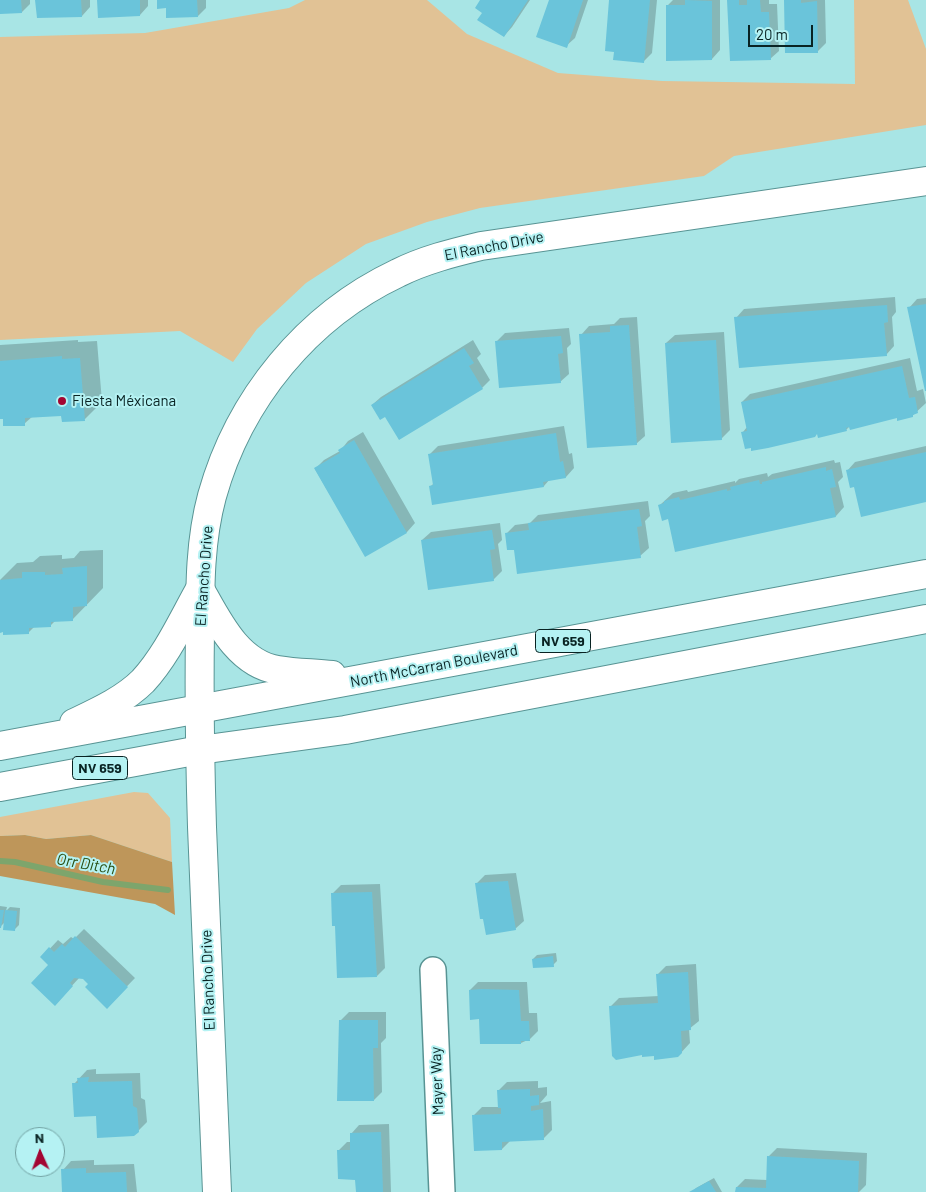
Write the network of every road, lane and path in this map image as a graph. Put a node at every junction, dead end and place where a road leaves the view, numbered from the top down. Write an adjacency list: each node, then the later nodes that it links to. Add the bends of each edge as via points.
1 (926, 182): 3 (main road, El Rancho Drive, via 481,246 439,256 399,272 365,291 329,316 297,345 269,378 245,415 227,452 212,497 203,544)
2 (926, 574): 5 (main road, North McCarran Boulevard / NV 659)
3 (200, 589): 5 (main road, via 232,640 262,665 278,670); 6 (main road, El Rancho Drive); 7 (main road, via 142,681 96,713)
4 (926, 619): 9 (main road, NV 659, via 345,730)
5 (369, 678): 6 (main road, North McCarran Boulevard / NV 659)
6 (200, 710): 7 (main road, North McCarran Boulevard / NV 659); 9 (main road, El Rancho Drive)
7 (40, 739): 8 (main road, North McCarran Boulevard / NV 659)
8 (0, 746)
9 (200, 750): 10 (main road, NV 659); 12 (main road, El Rancho Drive)
10 (0, 787)
11 (432, 970): 13 (street, Mayer Way)
12 (217, 1192)
13 (442, 1192)

